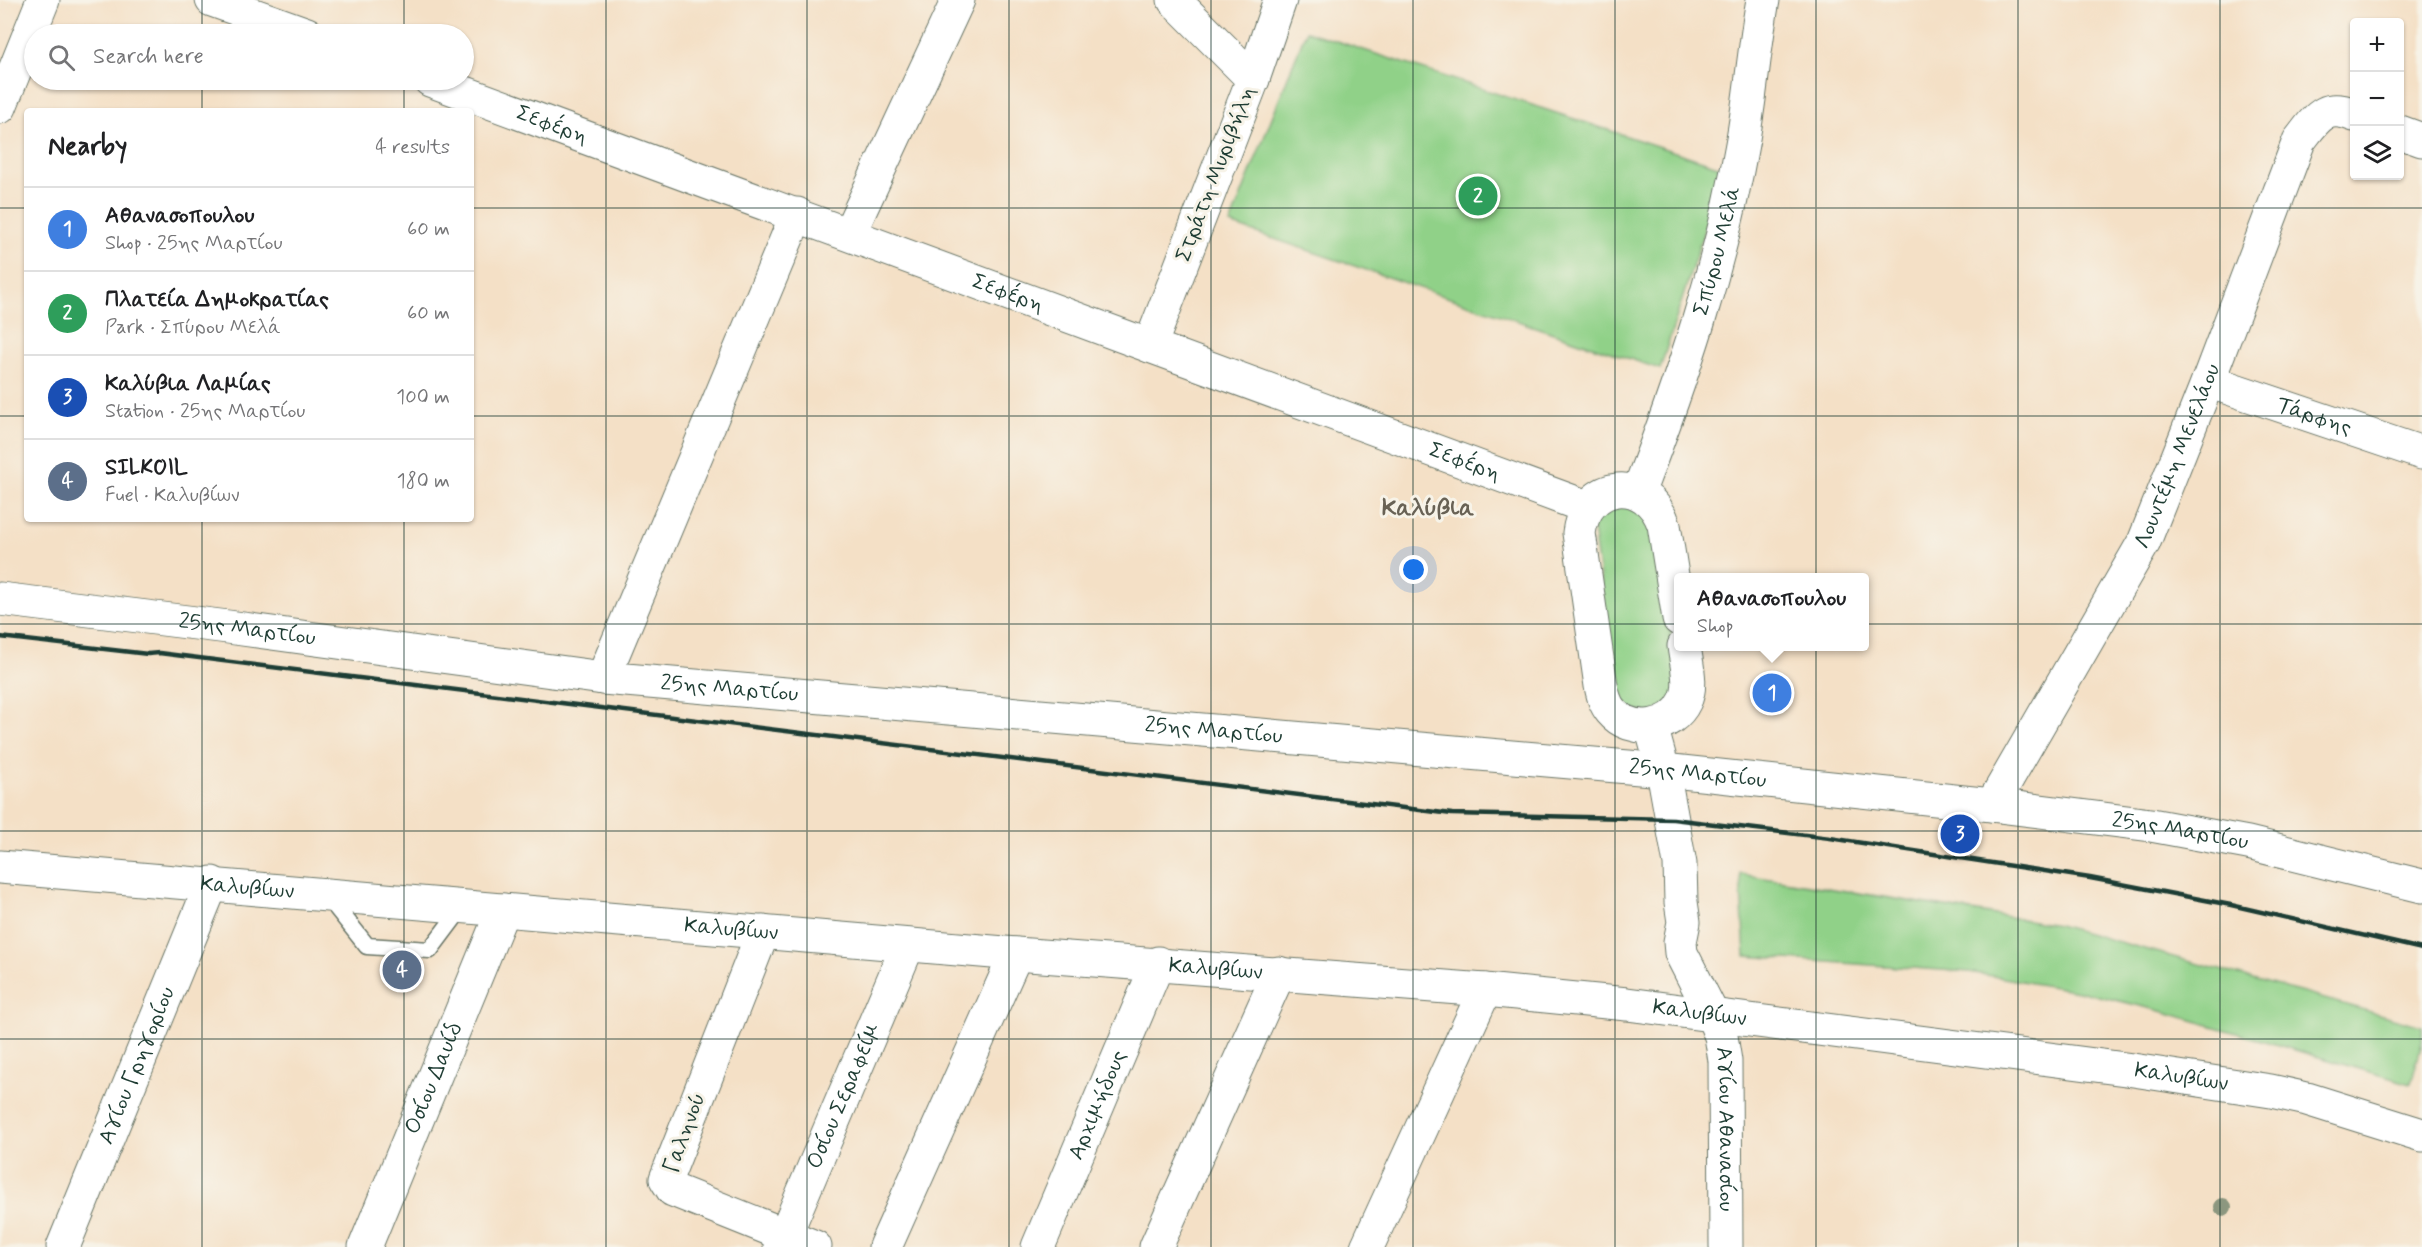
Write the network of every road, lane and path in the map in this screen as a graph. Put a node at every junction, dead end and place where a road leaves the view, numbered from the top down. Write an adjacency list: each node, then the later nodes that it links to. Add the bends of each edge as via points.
1 (43, 0): 7 (street)
2 (212, 0): 8 (street)
3 (958, 0): 17 (street)
4 (1174, 0): 10 (street)
5 (1280, 0): 10 (street, Στράτη Μυριβήλη)
6 (1763, 0): 21 (street, Σπύρου Μελά, via 1742,145 1707,296 1677,392)
7 (33, 24)
8 (279, 24)
9 (24, 47): 12 (street)
10 (1253, 79): 18 (street, Στράτη Μυριβήλη)
11 (457, 90): 16 (street, Σεφέρη)
12 (0, 107)
13 (2348, 112): 19 (street, Λουντέμη Μενελάου, via 2329,110 2313,122 2299,141)
14 (2404, 134): 15 (street)
15 (2422, 141)
16 (796, 214): 17 (street, Σεφέρη); 26 (street)
17 (849, 234): 18 (street, Σεφέρη)
18 (1150, 346): 22 (street, Σεφέρη)
19 (2208, 381): 20 (street, Τάρφης); 29 (street, Λουντέμη Μενελάου, via 2144,542)
20 (2422, 453)
21 (1638, 493): 22 (street, via 1610,491); 23 (street, via 1659,511)
22 (1587, 507): 27 (street, via 1579,533 1604,700 1623,721)
23 (1674, 587)
24 (0, 599): 26 (street, 25ης Μαρτίου)
25 (1684, 651): 27 (street, via 1688,687 1685,701 1665,722)
26 (603, 678): 28 (street, 25ης Μαρτίου)
27 (1651, 726): 28 (street, Αγίου Αθανασίου)
28 (1663, 770): 29 (street, 25ης Μαρτίου); 42 (street, Αγίου Αθανασίου, via 1680,864 1682,953)
29 (1992, 805): 32 (street, 25ης Μαρτίου, via 2151,825 2248,843)
30 (0, 867): 31 (street, Καλυβίων)
31 (212, 884): 33 (street, Καλυβίων); 45 (street, Αγίου Γρηγορίου)
32 (2422, 886)
33 (325, 894): 34 (street, Καλυβίων); 34 (lane, via 367,946 430,950)
34 (463, 906): 35 (street, Καλυβίων)
35 (503, 910): 36 (street, Καλυβίων); 46 (street, Οσίου Δαυίδ)
36 (763, 932): 37 (street, Καλυβίων); 44 (street, Γαληνού, via 666,1179 673,1190)
37 (908, 945): 38 (street, Καλυβίων); 44 (street, Οσίου Σεραφείμ)
38 (1016, 954): 39 (street, Καλυβίων); 48 (street)
39 (1158, 963): 40 (street, Καλυβίων); 49 (street, Αρχιμήδους)
40 (1279, 973): 41 (street, Καλυβίων); 50 (street)
41 (1485, 990): 42 (street, Καλυβίων); 51 (street)
42 (1712, 1014): 43 (street, Καλυβίων, via 2271,1091); 52 (street, Αγίου Αθανασίου, via 1721,1035 1725,1061)
43 (2422, 1135)
44 (783, 1241): 47 (street, Γαληνού)
45 (63, 1247)
46 (365, 1247)
47 (815, 1247)
48 (885, 1247)
49 (1038, 1247)
50 (1156, 1247)
51 (1367, 1247)
52 (1726, 1247)

